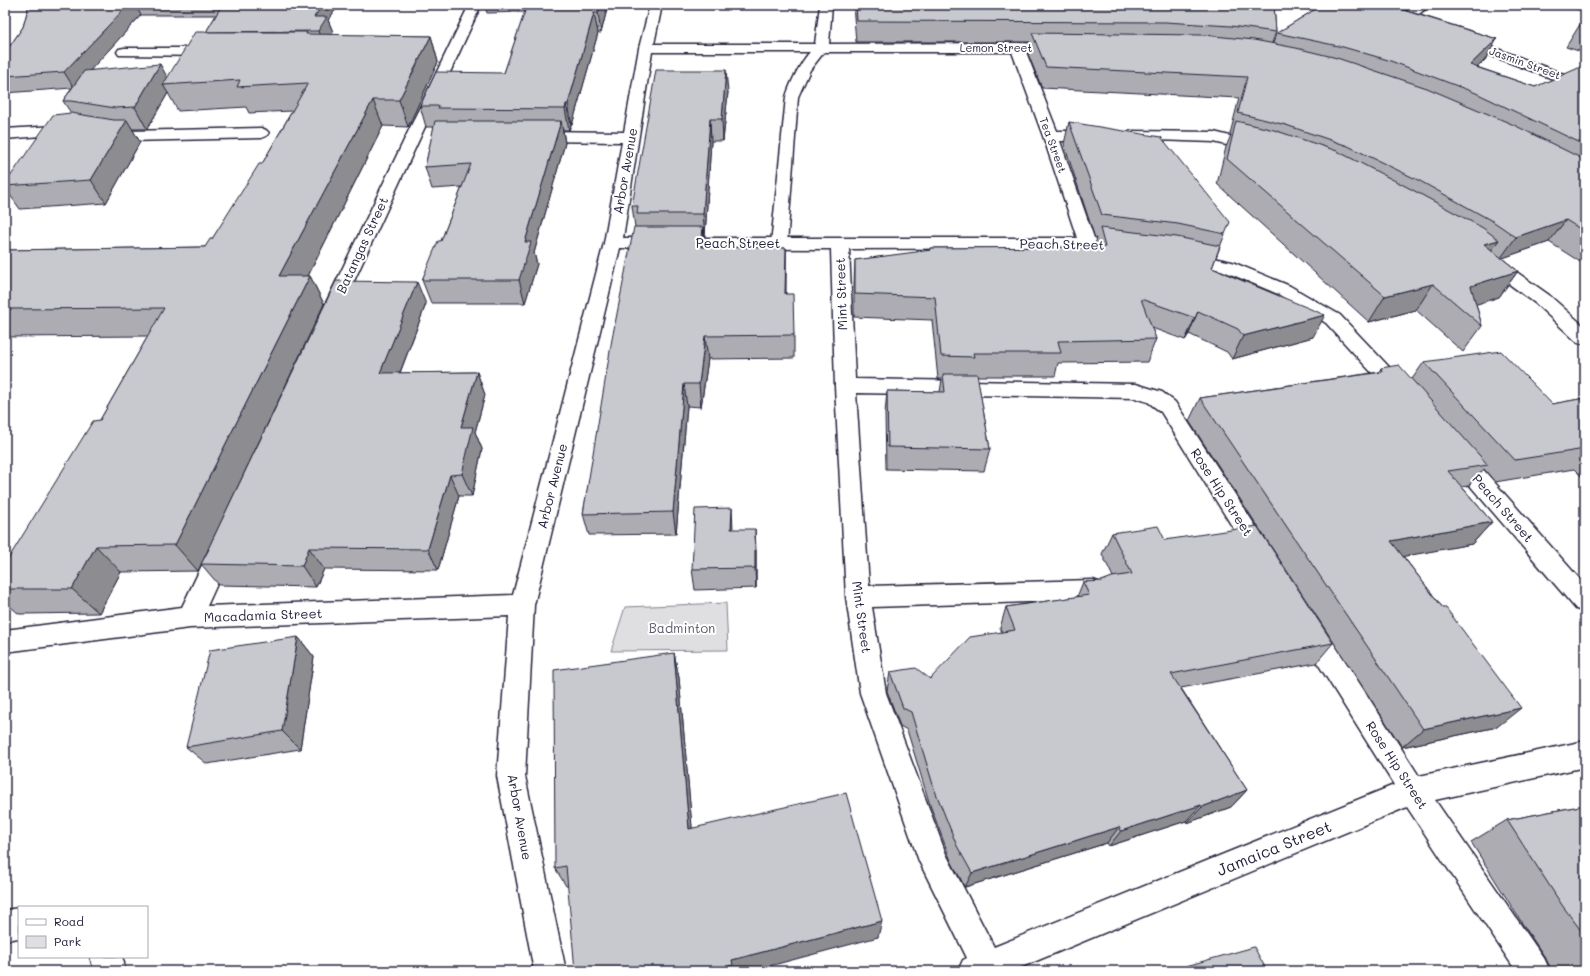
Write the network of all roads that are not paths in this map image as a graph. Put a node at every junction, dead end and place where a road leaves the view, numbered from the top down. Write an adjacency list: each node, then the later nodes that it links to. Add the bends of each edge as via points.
1 (475, 5): 31 (street, Batangas Street, via 444,52 420,136)
2 (656, 5): 13 (street, Arbor Avenue)
3 (826, 5): 11 (street)
4 (1426, 5): 8 (street)
5 (1581, 5): 6 (street)
6 (1585, 6)
7 (1388, 14): 8 (street)
8 (1404, 18): 9 (street)
9 (1418, 24)
10 (1448, 34): 17 (street, Jasmin Street)
11 (822, 47): 12 (street, Lemon Street); 13 (street, Lemon Street); 26 (lane, via 798,79 792,97)
12 (1017, 47): 14 (street, Lemon Street); 21 (street, Tea Street)
13 (646, 48): 22 (street, Arbor Avenue)
14 (1069, 48)
15 (124, 52): 16 (street)
16 (228, 52)
17 (1585, 87)
18 (261, 133): 19 (street, via 128,136 88,130)
19 (5, 134)
20 (522, 136): 22 (street)
21 (1051, 136): 23 (street, via 1214,136); 25 (street, Tea Street)
22 (631, 137): 24 (street, Arbor Avenue)
23 (1277, 153)
24 (613, 242): 26 (street, Peach Street); 41 (street, Arbor Avenue)
25 (1087, 243): 27 (street, Peach Street); 28 (street, Peach Street)
26 (779, 244): 27 (street, Peach Street)
27 (840, 244): 33 (street, Mint Street)
28 (1139, 249)
29 (1472, 249): 32 (street, via 1542,299)
30 (1169, 253): 34 (street, via 1226,266 1284,290 1333,319)
31 (326, 322)
32 (1585, 338)
33 (845, 386): 37 (street, Rose Hip Street, via 1136,391 1155,397 1168,407); 39 (street, Mint Street)
34 (1414, 407)
35 (1445, 443): 40 (street, Peach Street)
36 (230, 531): 43 (street)
37 (1271, 568)
38 (1093, 590): 39 (street)
39 (858, 597): 50 (street, Mint Street, via 873,693 934,861)
40 (1585, 602)
41 (522, 605): 43 (street, Macadamia Street); 52 (street, Arbor Avenue, via 511,776)
42 (1297, 609): 46 (street, Rose Hip Street)
43 (190, 617): 44 (street, Macadamia Street)
44 (5, 641)
45 (1585, 754): 46 (street, Jamaica Street)
46 (1413, 791): 50 (street, Jamaica Street); 53 (street, Rose Hip Street)
47 (18, 923): 48 (street)
48 (5, 925)
49 (106, 958): 51 (street, via 109,962)
50 (980, 968)
51 (108, 971)
52 (550, 971)
53 (1534, 971)

